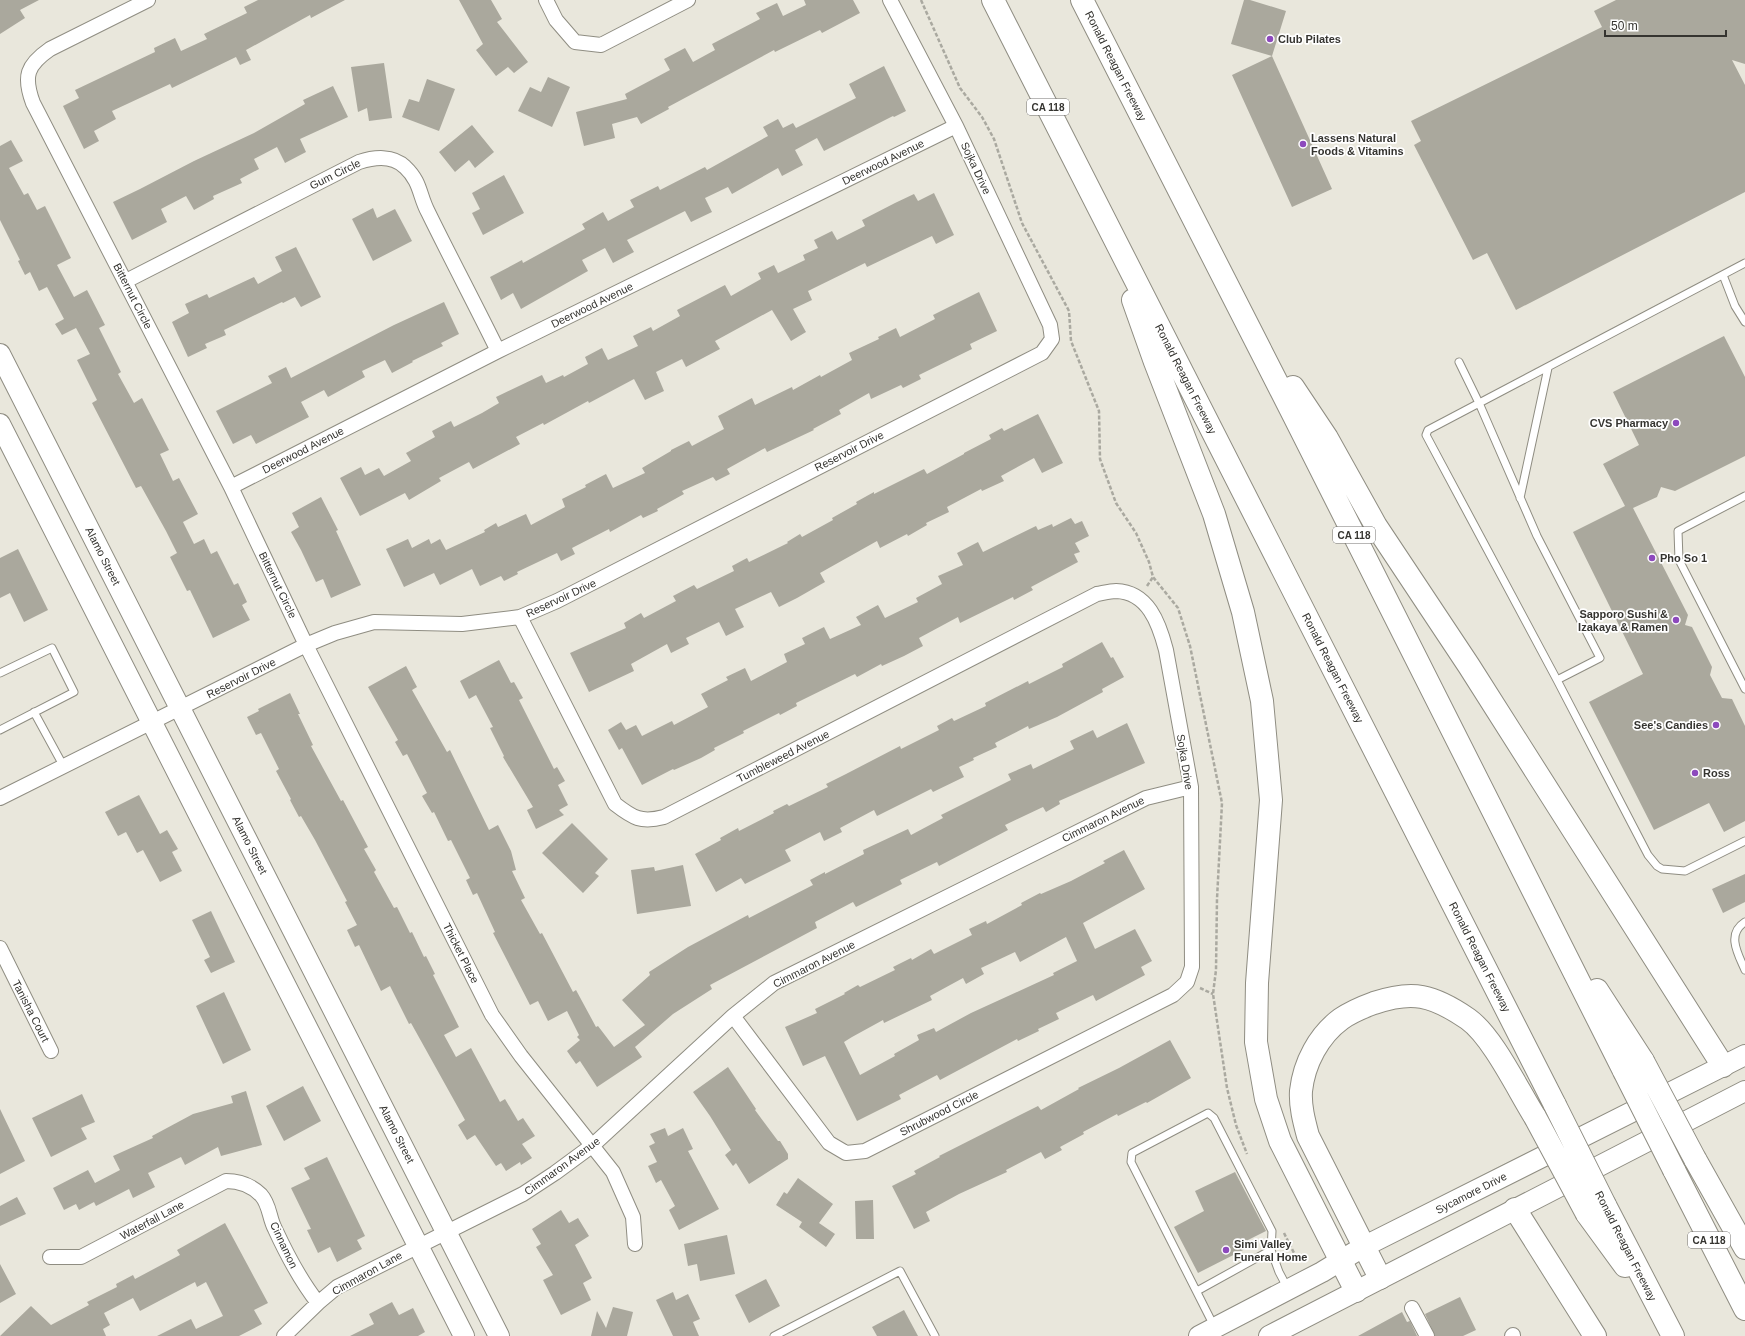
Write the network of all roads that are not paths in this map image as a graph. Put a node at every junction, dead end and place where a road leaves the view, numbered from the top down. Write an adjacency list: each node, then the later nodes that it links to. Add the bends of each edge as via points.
1 (148, 0): 11 (street, Bitternut Circle, via 50,49 37,58 29,72 28,88 33,103)
2 (546, 0): 3 (street, via 556,20 575,42 601,45)
3 (688, 0)
4 (890, 0): 7 (street, Sojka Drive)
5 (993, 0): 8 (highway, Ronald Reagan Freeway / CA 118)
6 (1082, 0): 12 (highway, Ronald Reagan Freeway / CA 118)
7 (956, 126): 14 (street, Sojka Drive, via 1050,325); 15 (street, Deerwood Avenue)
8 (1102, 214): 51 (highway, Ronald Reagan Freeway / CA 118, bridge, via 1555,1105); 59 (highway, via 1155,362 1214,514 1243,612 1262,702 1271,800 1256,1042 1266,1099 1280,1141)
9 (1745, 264): 10 (lane)
10 (1723, 275): 13 (lane, via 1734,306); 18 (lane)
11 (126, 281): 15 (street, Gum Circle, via 359,162 372,158 386,158 404,165 416,178 427,210); 21 (street, Bitternut Circle)
12 (1237, 305): 38 (highway, Ronald Reagan Freeway / CA 118); 46 (highway, via 1327,438 1380,532 1469,666)
13 (1745, 322)
14 (1052, 339): 25 (street, Reservoir Drive, via 1042,353 557,601)
15 (498, 351): 21 (street, Deerwood Avenue)
16 (0, 354): 30 (main road, Alamo Street)
17 (1459, 362): 19 (lane)
18 (1548, 368): 19 (lane); 23 (lane)
19 (1479, 403): 23 (lane); 28 (lane, via 1428,430 1426,435)
20 (0, 424): 32 (main road)
21 (231, 487): 26 (street, Bitternut Circle)
22 (1745, 496): 29 (lane, via 1678,531 1678,560)
23 (1520, 498): 28 (lane, via 1600,658)
24 (1139, 599): 25 (street, Tumbleweed Avenue, via 1116,591 1097,594 664,817 649,821 632,817 615,804); 35 (street, Sojka Drive, via 1149,607 1162,636)
25 (520, 617): 26 (street, Reservoir Drive, via 462,624 374,622 335,633)
26 (306, 645): 30 (street, Reservoir Drive); 48 (street, Thicket Place, via 492,1015 521,1056)
27 (0, 673): 31 (lane, via 52,648 74,692)
28 (1557, 680): 37 (lane, via 1648,854 1657,866 1662,869 1685,871)
29 (1745, 689)
30 (181, 709): 32 (street, Reservoir Drive); 52 (main road, Alamo Street)
31 (34, 712): 33 (lane); 34 (lane)
32 (153, 723): 34 (street, Reservoir Drive); 54 (main road)
33 (0, 730)
34 (64, 767): 36 (street, Reservoir Drive)
35 (1191, 787): 42 (street, Sojka Drive, via 1192,967); 43 (street, Cimmaron Avenue, via 1146,798 774,983)
36 (0, 798)
37 (1745, 841)
38 (1542, 907): 56 (highway, bridge, via 1643,1061); 66 (highway, Ronald Reagan Freeway / CA 118, bridge)
39 (1745, 922): 41 (lane, via 1734,935 1735,946)
40 (0, 948): 44 (street, Tanisha Court)
41 (1745, 970)
42 (1187, 982): 43 (street, Shrubwood Circle, via 1173,995 865,1151 846,1153 829,1144)
43 (734, 1016): 48 (street, Cimmaron Avenue)
44 (51, 1052)
45 (1745, 1055): 46 (main road, Sycamore Drive)
46 (1723, 1066): 55 (main road, Sycamore Drive)
47 (1745, 1091): 50 (main road)
48 (593, 1145): 52 (street, Cimmaron Avenue, via 523,1194); 53 (street, Thicket Place, via 613,1172 625,1196 633,1216)
49 (252, 1187): 58 (street, Waterfall Lane, via 238,1181 226,1181 81,1258); 64 (street, Cinnamon, via 269,1207 274,1227 295,1269)
50 (1515, 1208): 60 (main road); 76 (highway)
51 (1596, 1209): 55 (highway, bridge, via 1534,1117 1489,1041 1469,1020 1443,1004 1422,997 1385,999 1360,1008 1341,1019 1325,1034 1313,1051 1301,1092 1302,1116 1308,1136); 67 (highway)
52 (446, 1234): 54 (street, Cimmaron Avenue); 71 (main road, Alamo Street)
53 (635, 1244)
54 (418, 1246): 64 (street, Cimmaron Lane, via 337,1287); 70 (main road)
55 (1363, 1247): 59 (main road, Sycamore Drive); 60 (highway)
56 (1745, 1248)
57 (1271, 1250): 61 (lane); 62 (lane); 62 (lane, via 1272,1231 1214,1118 1208,1112 1132,1153 1131,1162)
58 (50, 1257)
59 (1341, 1261): 61 (main road, Sycamore Drive); 63 (highway)
60 (1380, 1278): 63 (main road)
61 (1288, 1289): 68 (main road, Sycamore Drive)
62 (1197, 1291): 68 (lane)
63 (1356, 1291): 74 (main road)
64 (318, 1303): 69 (street, Cimmaron Lane)
65 (1412, 1308): 75 (street)
66 (1745, 1310)
67 (1670, 1330)
68 (1211, 1333)
69 (284, 1336)
70 (464, 1336)
71 (499, 1336)
72 (774, 1336): 73 (lane, via 900,1271)
73 (935, 1336)
74 (1269, 1336)
75 (1427, 1336)
76 (1595, 1336)

